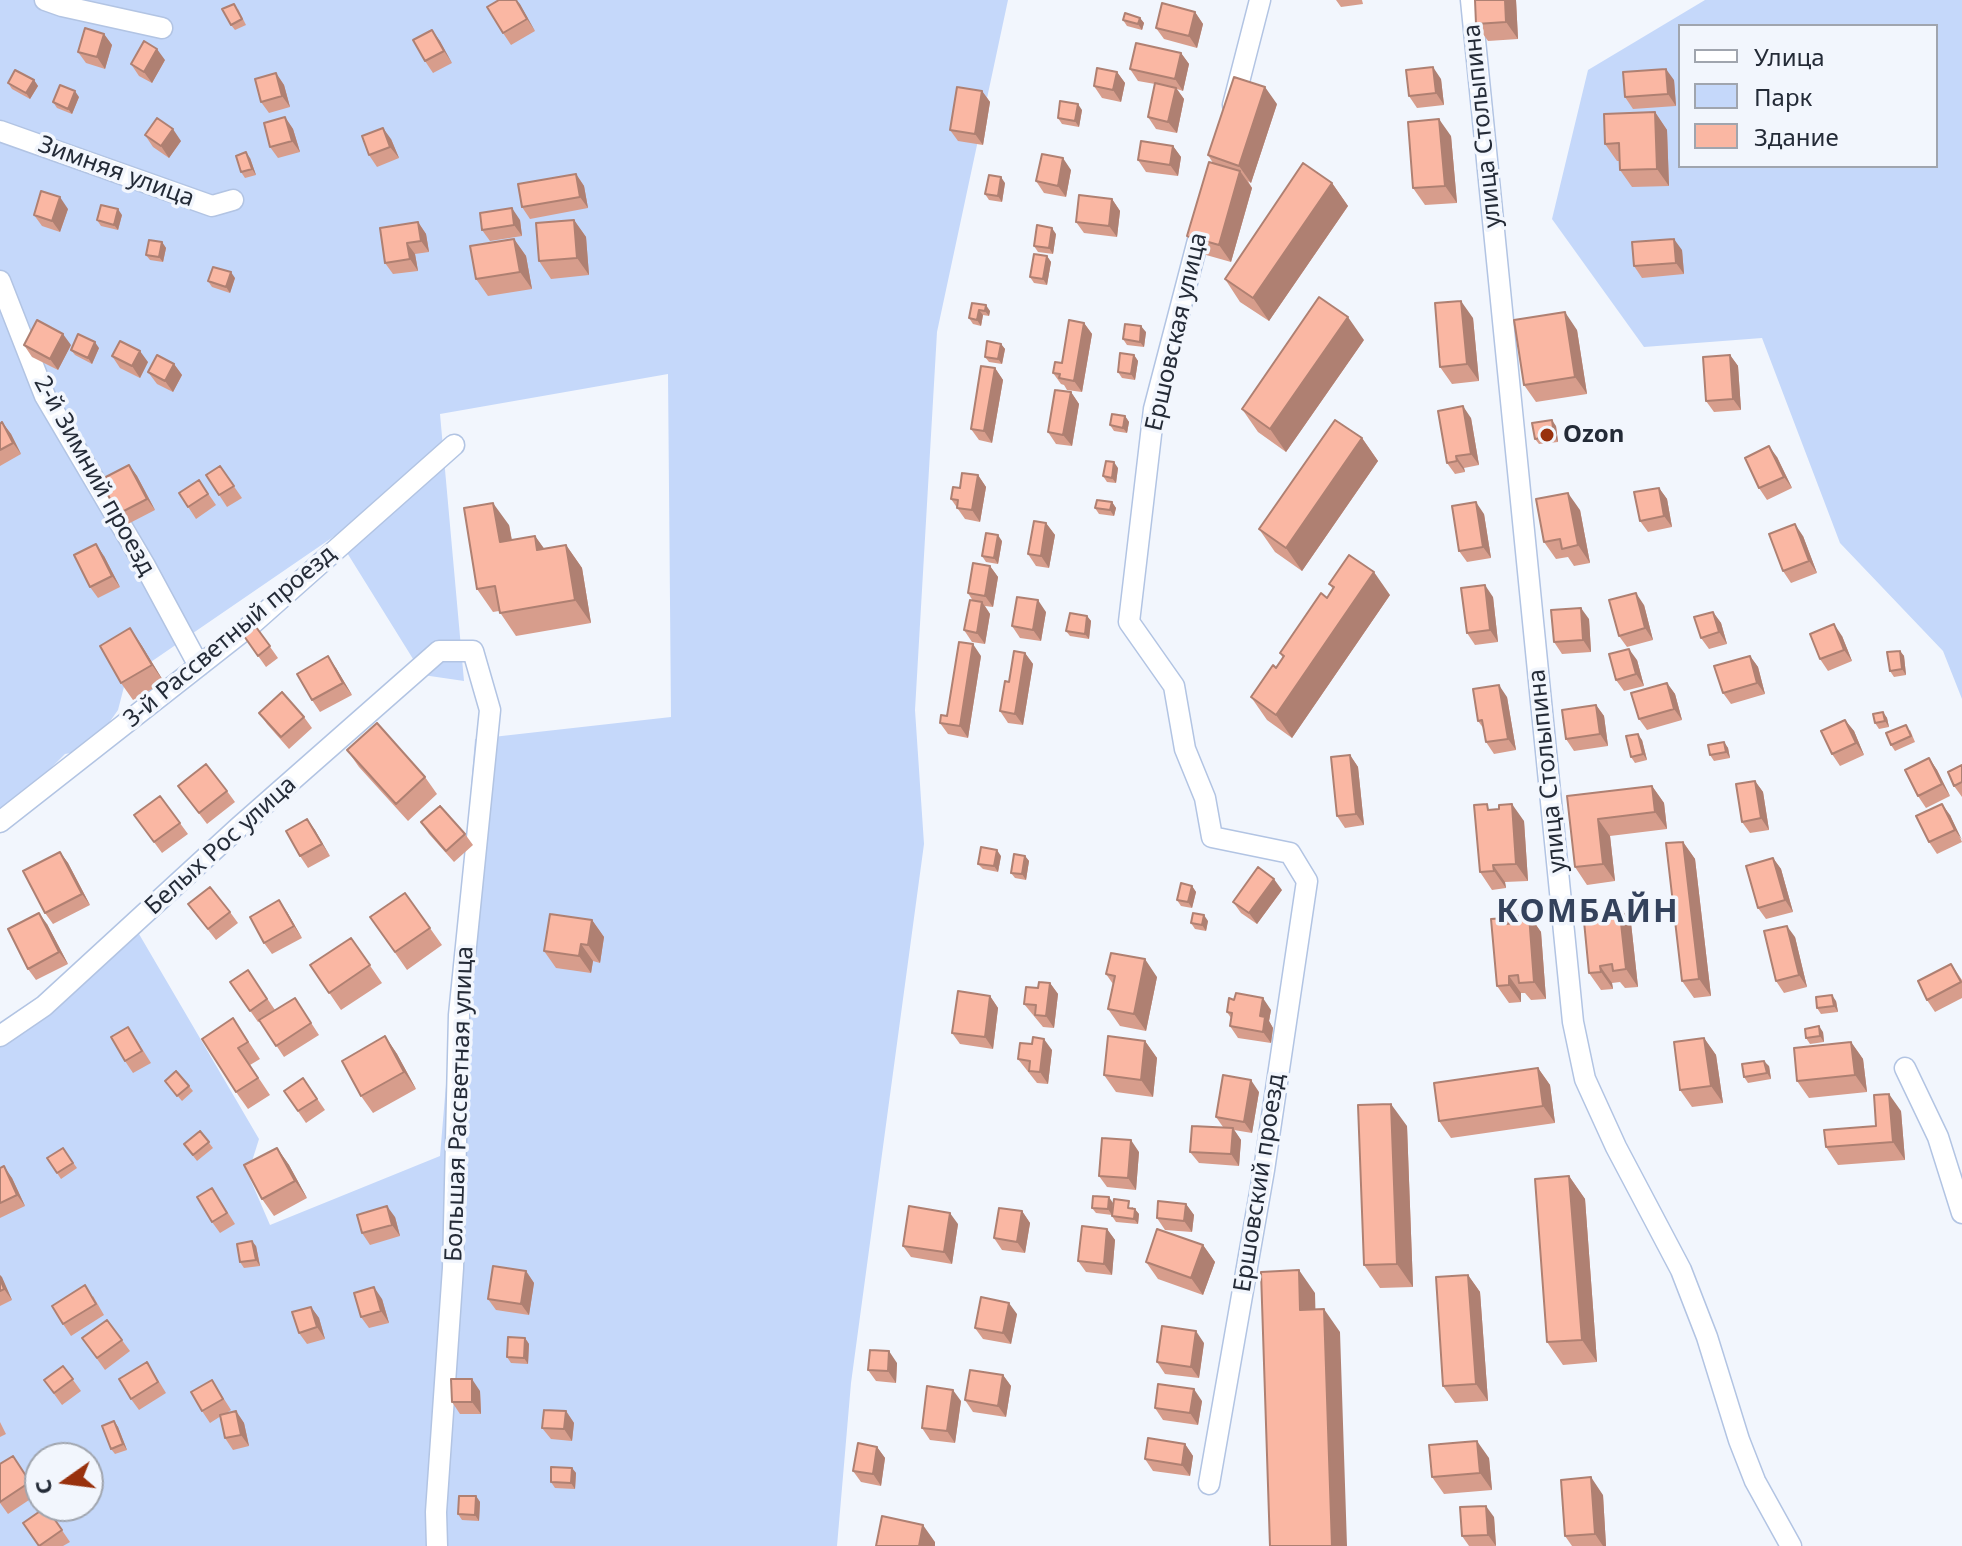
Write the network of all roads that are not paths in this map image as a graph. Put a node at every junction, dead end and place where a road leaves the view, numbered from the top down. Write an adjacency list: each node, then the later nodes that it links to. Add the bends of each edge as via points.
1 (45, 0): 4 (street)
2 (1260, 0): 5 (street)
3 (1471, 0): 20 (street, улица Столыпина, via 1573,1022 1585,1079 1681,1270 1755,1481)
4 (162, 28)
5 (1229, 121)
6 (0, 131): 7 (street, Зимняя улица, via 212,206)
7 (233, 200)
8 (1205, 212): 14 (street, Ершовская улица, via 1154,409 1129,622 1174,686 1185,749 1205,798 1212,837 1290,853)
9 (0, 281): 12 (street, 2-й Зимний проезд, via 45,396)
10 (454, 445): 12 (street, 3-й Рассветный проезд)
11 (439, 651): 15 (street, Белых Рос улица, via 44,1006); 19 (street, Большая Рассветная улица, via 473,651 490,710 459,1015 453,1268)
12 (199, 666): 13 (street, 3-й Рассветный проезд)
13 (0, 822)
14 (1307, 881): 18 (street, Ершовский проезд)
15 (0, 1036)
16 (1905, 1068): 17 (street, via 1938,1137)
17 (1962, 1213)
18 (1209, 1484)
19 (437, 1546)
20 (1791, 1546)

